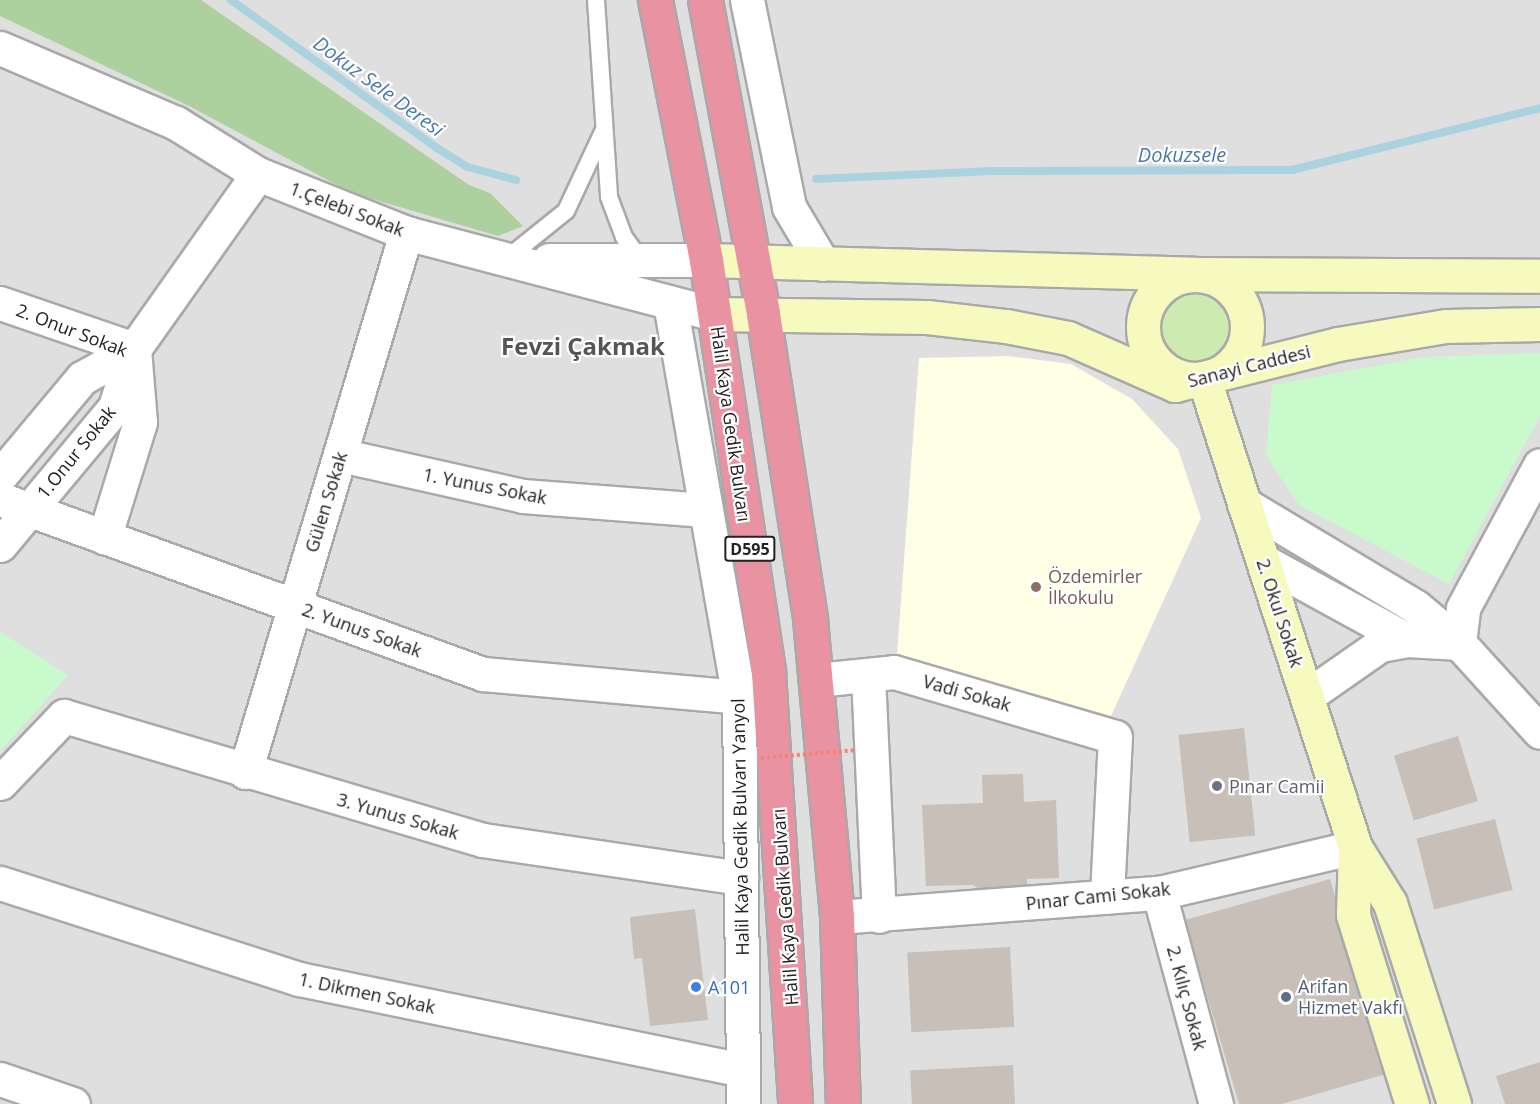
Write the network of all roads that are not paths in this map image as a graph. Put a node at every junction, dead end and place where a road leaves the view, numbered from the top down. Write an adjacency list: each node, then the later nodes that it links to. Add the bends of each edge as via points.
1 (596, 0): 6 (lane)
2 (655, 0): 10 (highway, Halil Kaya Gedik Bulvarı / D595)
3 (705, 0): 12 (highway, D595)
4 (747, 0): 13 (street, via 789,207)
5 (0, 48): 7 (street, 1.Çelebi Sokak, via 176,123)
6 (605, 125): 9 (lane, via 609,197 624,237); 11 (lane, via 566,211)
7 (258, 174): 8 (street, 1.Çelebi Sokak); 21 (street, 1.Onur Sokak)
8 (406, 233): 11 (street, 1.Çelebi Sokak); 23 (street, Gülen Sokak)
9 (641, 260): 10 (street); 11 (street)
10 (706, 260): 12 (street); 18 (highway, Halil Kaya Gedik Bulvarı / D595)
11 (504, 261): 17 (street, 1.Çelebi Sokak)
12 (753, 262): 13 (street); 19 (highway, D595)
13 (823, 264): 14 (street)
14 (1195, 274): 15 (street); 22 (street, via 1224,283 1244,307 1247,323 1246,338 1231,365); 22 (street, via 1169,281 1150,299 1143,338 1165,370)
15 (1540, 276)
16 (0, 303): 21 (street, 2. Onur Sokak)
17 (670, 303): 18 (street, 1.Çelebi Sokak); 28 (street, Halil Kaya Gedik Bulvarı Yanyol)
18 (715, 314): 19 (street, Sanayi Caddesi); 53 (highway, Halil Kaya Gedik Bulvarı / D595, via 768,672)
19 (763, 314): 22 (street, Sanayi Caddesi, via 927,317 1006,326 1068,338 1175,385); 36 (highway, D595)
20 (1540, 324): 22 (street, Sanayi Caddesi, via 1446,326 1359,340)
21 (134, 349): 25 (street, 1.Onur Sokak, via 82,378); 26 (street, 1.Onur Sokak, via 115,407); 29 (street, 2. Onur Sokak, via 140,422)
22 (1203, 379): 27 (street, 2. Okul Sokak)
23 (340, 455): 28 (street, 1. Yunus Sokak, via 523,496); 32 (street, Gülen Sokak)
24 (1540, 465): 34 (street, via 1464,608)
25 (0, 476)
26 (15, 504): 29 (street, 2. Yunus Sokak); 30 (street, 1.Onur Sokak)
27 (1244, 504): 31 (street, 2. Okul Sokak); 34 (street, via 1416,607)
28 (704, 510): 38 (street, Halil Kaya Gedik Bulvarı Yanyol)
29 (104, 538): 32 (street, 2. Yunus Sokak)
30 (0, 545)
31 (1263, 561): 33 (street); 37 (street, 2. Okul Sokak)
32 (294, 606): 38 (street, 2. Yunus Sokak, via 483,674); 40 (street, Gülen Sokak)
33 (1407, 640): 34 (street); 37 (street, via 1380,645)
34 (1459, 643): 39 (street)
35 (868, 675): 36 (street, Vadi Sokak); 46 (street, Vadi Sokak, via 894,672 1115,737); 47 (street)
36 (817, 680): 48 (highway, D595)
37 (1307, 696): 42 (street, 2. Okul Sokak)
38 (739, 697): 43 (street, Halil Kaya Gedik Bulvarı Yanyol)
39 (1540, 732)
40 (245, 772): 41 (street, 3. Yunus Sokak, via 64,716); 43 (street, 3. Yunus Sokak, via 483,840)
41 (0, 783)
42 (1355, 847): 45 (street, Pınar Cami Sokak); 56 (street, 2. Okul Sokak, via 1353,915); 57 (street, 2. Okul Sokak, via 1390,903)
43 (741, 878): 49 (street, Halil Kaya Gedik Bulvarı Yanyol)
44 (0, 882): 49 (street, 1. Dikmen Sokak, via 299,979)
45 (1159, 893): 46 (street, Pınar Cami Sokak); 55 (street, 2. Kılıç Sokak)
46 (1107, 897): 47 (street, Pınar Cami Sokak)
47 (879, 915): 48 (street, Pınar Cami Sokak)
48 (837, 917): 54 (highway, D595)
49 (743, 1070): 52 (street, Halil Kaya Gedik Bulvarı Yanyol)
50 (0, 1079): 51 (street)
51 (73, 1104)
52 (743, 1104)
53 (795, 1104)
54 (843, 1104)
55 (1216, 1104)
56 (1412, 1104)
57 (1454, 1104)

